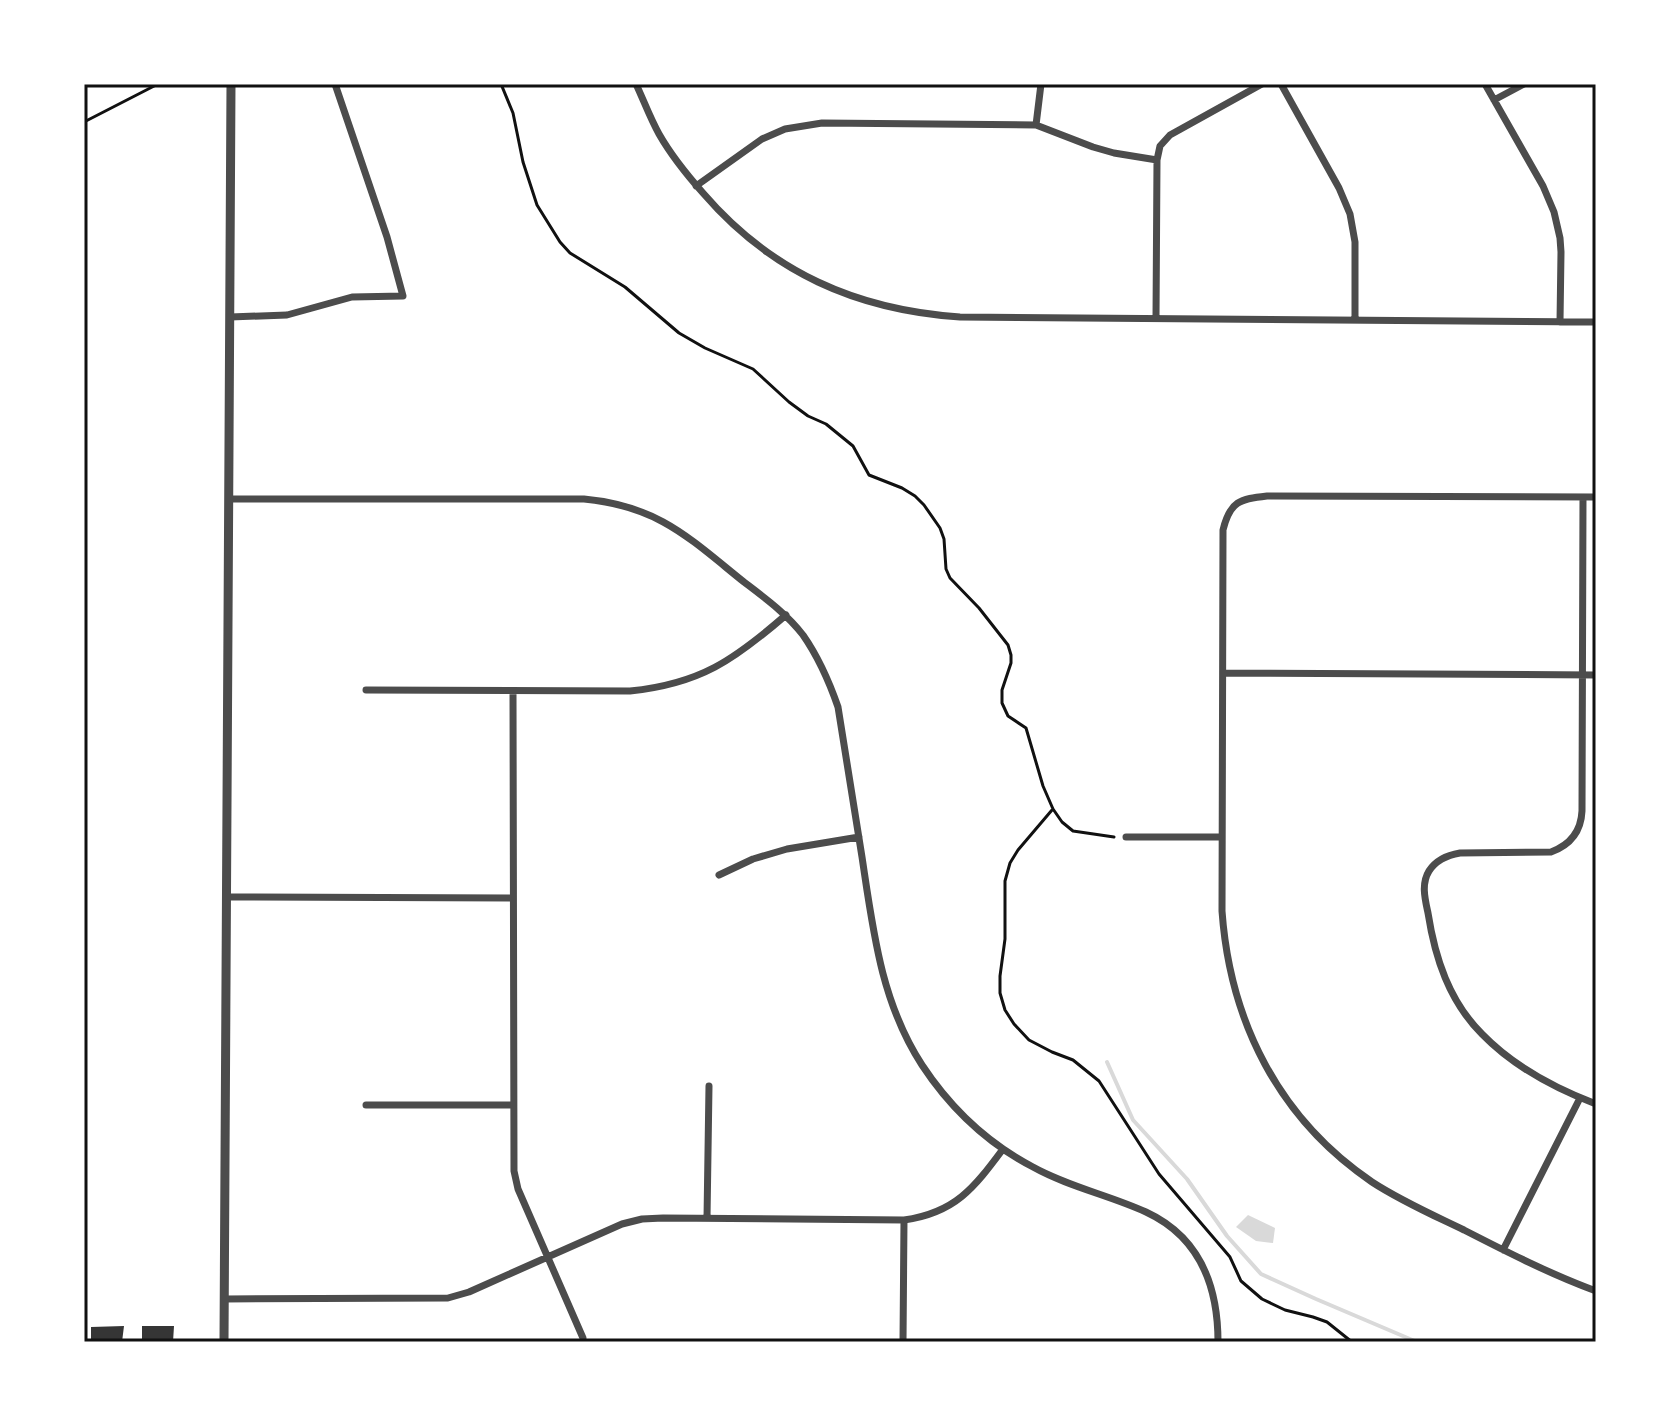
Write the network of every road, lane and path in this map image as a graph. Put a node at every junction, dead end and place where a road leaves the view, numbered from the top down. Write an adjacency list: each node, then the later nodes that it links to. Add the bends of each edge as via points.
1 (158, 84): 12 (path)
2 (231, 84): 16 (street)
3 (335, 84): 16 (street, via 403,296 352,297 287,315)
4 (501, 84): 30 (path, via 537,205 570,253 625,287 679,333 753,369 789,402 853,446 869,475 915,496 933,517 944,539 950,578 1008,645 1011,663 1002,703 1008,716 1026,728)
5 (636, 84): 15 (street, via 660,135)
6 (1041, 84): 13 (street)
7 (1262, 84): 14 (street, via 1170,135)
8 (1281, 84): 18 (street, via 1350,214)
9 (1485, 84): 11 (street)
10 (1524, 84): 11 (street)
11 (1494, 100): 19 (street, via 1554,212 1561,252)
12 (84, 122)
13 (1036, 125): 14 (street, via 1093,147); 15 (street, via 797,126 762,139)
14 (1157, 160): 17 (street)
15 (696, 186): 17 (street, via 738,230 783,264 831,289 882,306 960,317)
16 (230, 317): 23 (street)
17 (1156, 318): 18 (street)
18 (1355, 320): 19 (street)
19 (1560, 322): 20 (street)
20 (1596, 322)
21 (1583, 497): 22 (street); 25 (street, via 1267,496 1234,503 1223,530); 26 (street)
22 (1596, 497)
23 (230, 499): 24 (street, via 584,499 618,504 681,531); 35 (street)
24 (786, 615): 29 (street, via 735,657 674,684 630,691); 31 (street, via 824,669 838,707)
25 (1223, 673): 26 (street); 33 (street)
26 (1584, 675): 27 (street); 38 (street, via 1582,819 1571,840 1543,853 1451,855 1429,871 1424,892 1438,963 1460,1007 1481,1034 1524,1069)
27 (1596, 675)
28 (366, 690): 29 (street)
29 (513, 691): 36 (street)
30 (1053, 809): 32 (path, via 1073,831); 53 (path, via 1018,850 1005,881 1000,993 1005,1010 1029,1040 1073,1060 1099,1081 1159,1174 1230,1257 1241,1281 1262,1299 1327,1322)
31 (859, 837): 34 (street, via 787,849); 42 (street, via 878,961 895,1013 944,1095)
32 (1126, 837): 33 (street)
33 (1222, 837): 45 (street, via 1227,961 1240,1010 1279,1089 1334,1152 1372,1182)
34 (719, 875)
35 (228, 897): 36 (street); 48 (street)
36 (513, 898): 41 (street)
37 (709, 1086): 43 (street)
38 (1580, 1098): 39 (street); 45 (street)
39 (1596, 1104)
40 (366, 1105): 41 (street)
41 (513, 1105): 46 (street, via 518,1189)
42 (1003, 1149): 44 (street, via 957,1201); 52 (street, via 1173,1229 1209,1278 1217,1304)
43 (707, 1218): 44 (street); 46 (street, via 642,1219)
44 (904, 1220): 51 (street)
45 (1503, 1250): 47 (street)
46 (548, 1257): 48 (street, via 448,1298); 50 (street)
47 (1596, 1291)
48 (225, 1299): 49 (street)
49 (224, 1342)
50 (583, 1342)
51 (903, 1342)
52 (1218, 1342)
53 (1352, 1342)

